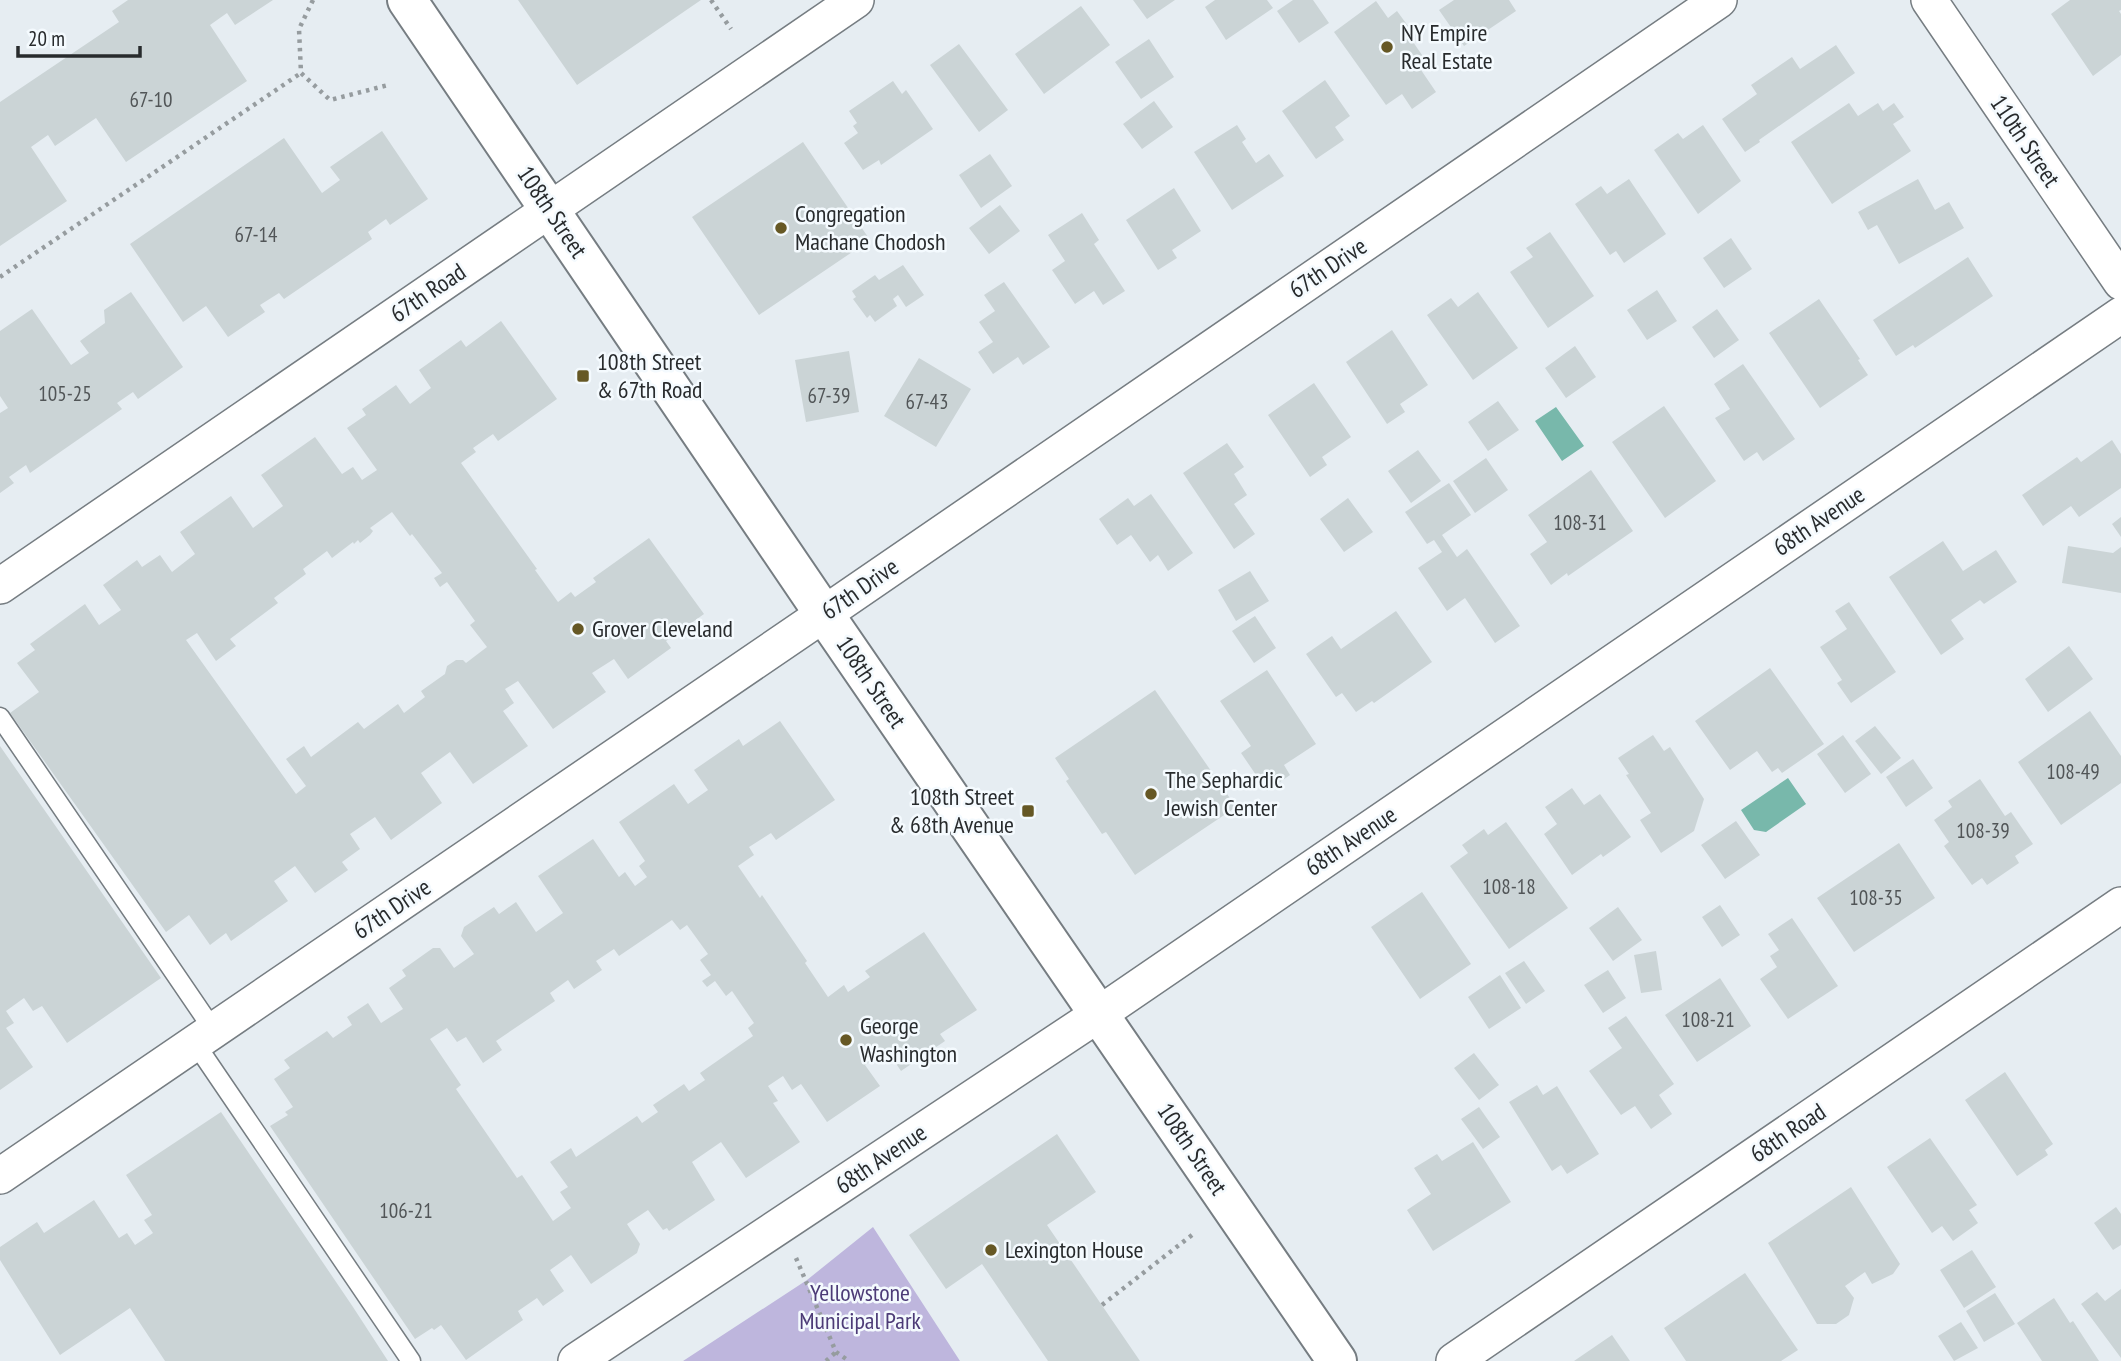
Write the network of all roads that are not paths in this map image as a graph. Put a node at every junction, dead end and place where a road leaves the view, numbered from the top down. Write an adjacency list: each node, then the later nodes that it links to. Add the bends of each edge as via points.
1 (407, 0): 5 (main road, 108th Street)
2 (856, 0): 5 (street, 67th Road)
3 (1719, 0): 9 (street, 67th Drive)
4 (1929, 0): 6 (street, 110th Street)
5 (550, 209): 8 (street, 67th Road); 9 (main road, 108th Street)
6 (2121, 282)
7 (2121, 315): 12 (street, 68th Avenue)
8 (0, 586)
9 (824, 614): 12 (main road, 108th Street); 13 (street, 67th Drive)
10 (0, 718): 13 (lane)
11 (2121, 905): 18 (street, 68th Road)
12 (1099, 1014): 16 (street, 68th Avenue); 17 (main road, 108th Street)
13 (204, 1037): 14 (street, 67th Drive); 15 (lane)
14 (0, 1176)
15 (411, 1361)
16 (576, 1361)
17 (1337, 1361)
18 (1454, 1361)

